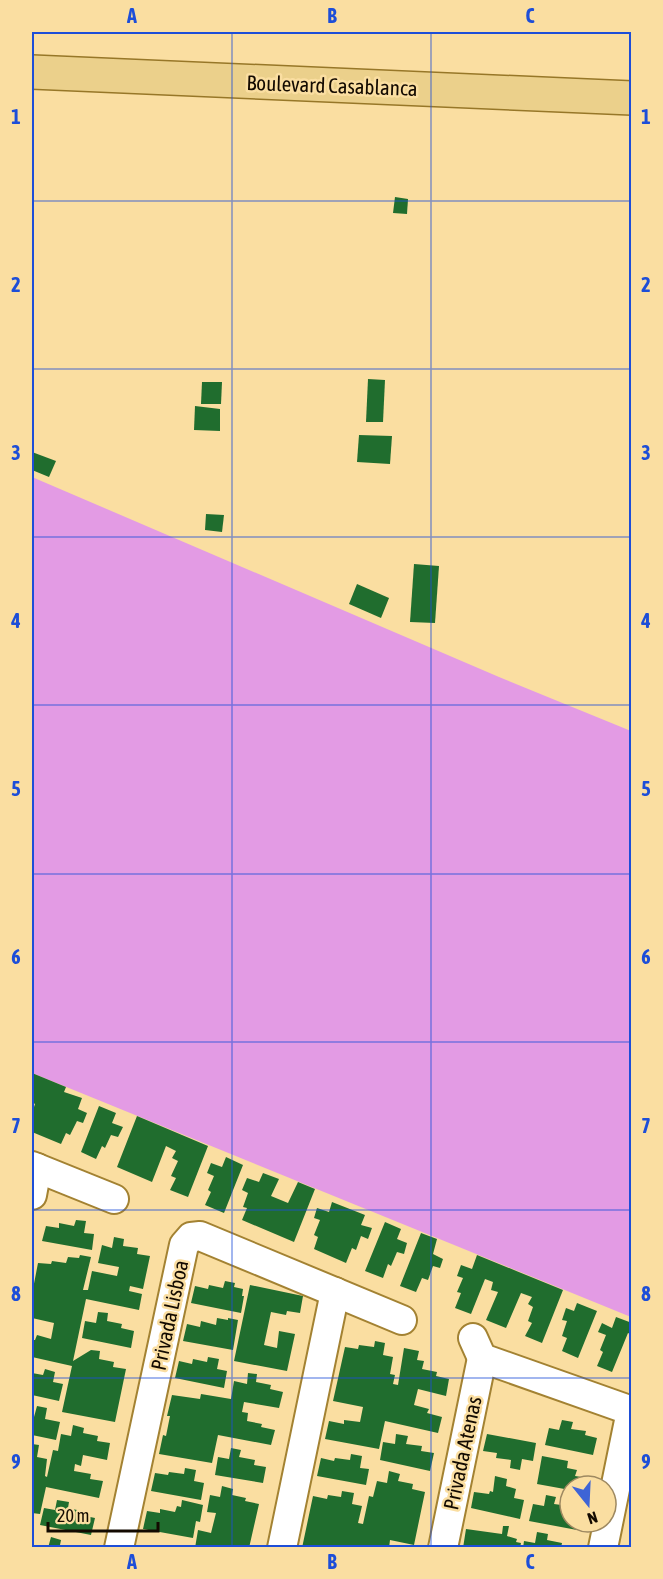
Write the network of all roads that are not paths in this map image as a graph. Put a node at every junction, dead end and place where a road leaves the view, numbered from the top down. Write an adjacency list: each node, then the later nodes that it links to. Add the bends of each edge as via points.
1 (32, 72): 2 (main road, Boulevard Casablanca)
2 (632, 98)
3 (33, 1176): 4 (street)
4 (114, 1199)
5 (335, 1292): 6 (street, Privada Lisboa); 8 (street, Privada Lisboa, via 200,1236 191,1237 184,1245); 9 (street)
6 (402, 1320)
7 (631, 1411): 10 (street, Privada Atenas, via 477,1348); 11 (street, Privada Atenas)
8 (119, 1548)
9 (282, 1548)
10 (443, 1548)
11 (603, 1548)

